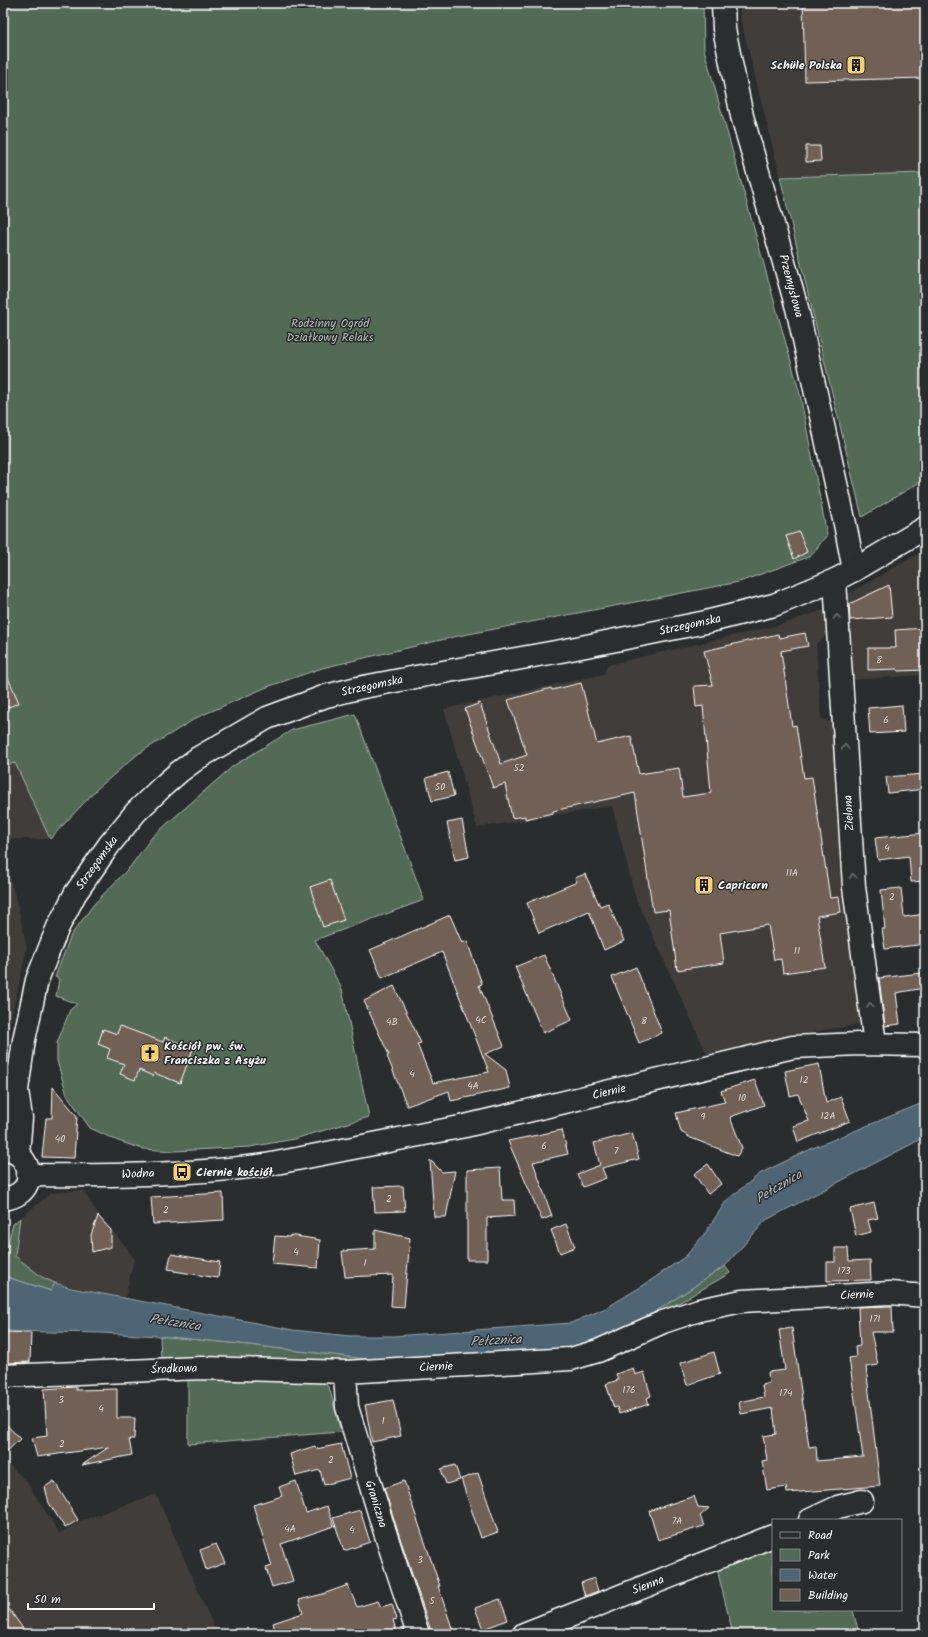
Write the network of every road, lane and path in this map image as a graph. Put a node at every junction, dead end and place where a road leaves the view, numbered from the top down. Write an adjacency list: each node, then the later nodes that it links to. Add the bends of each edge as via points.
1 (723, 3): 3 (street, Przemysłowa, via 724,29 742,116 797,308 845,524)
2 (925, 528): 3 (street, Strzegomska)
3 (845, 575): 4 (street, Zielona, one-way to 3, via 854,888); 6 (street, Strzegomska, via 774,605 706,622 326,696 267,718 219,745 179,772 136,812 108,845 75,894 52,941 37,980 24,1040)
4 (875, 1044): 5 (street, Ciernie); 9 (street, Ciernie, via 793,1047 465,1126)
5 (925, 1045)
6 (17, 1090): 7 (street, Strzegomska); 8 (street, Strzegomska, via 21,1118)
7 (3, 1124)
8 (10, 1152): 10 (street, via 24,1159)
9 (294, 1160): 10 (street, Wodna, via 239,1168 147,1174)
10 (28, 1175): 11 (street, via 27,1184 21,1192)
11 (3, 1199)
12 (925, 1296): 13 (street, Ciernie, via 890,1293 742,1301 699,1310 663,1322 598,1351 571,1359)
13 (344, 1372): 14 (street, Środkowa, via 202,1368); 18 (street, Graniczna, via 346,1407)
14 (3, 1376)
15 (862, 1501): 16 (street, via 838,1507)
16 (812, 1519)
17 (772, 1536): 19 (street, Sienna)
18 (418, 1634)
19 (524, 1634)

